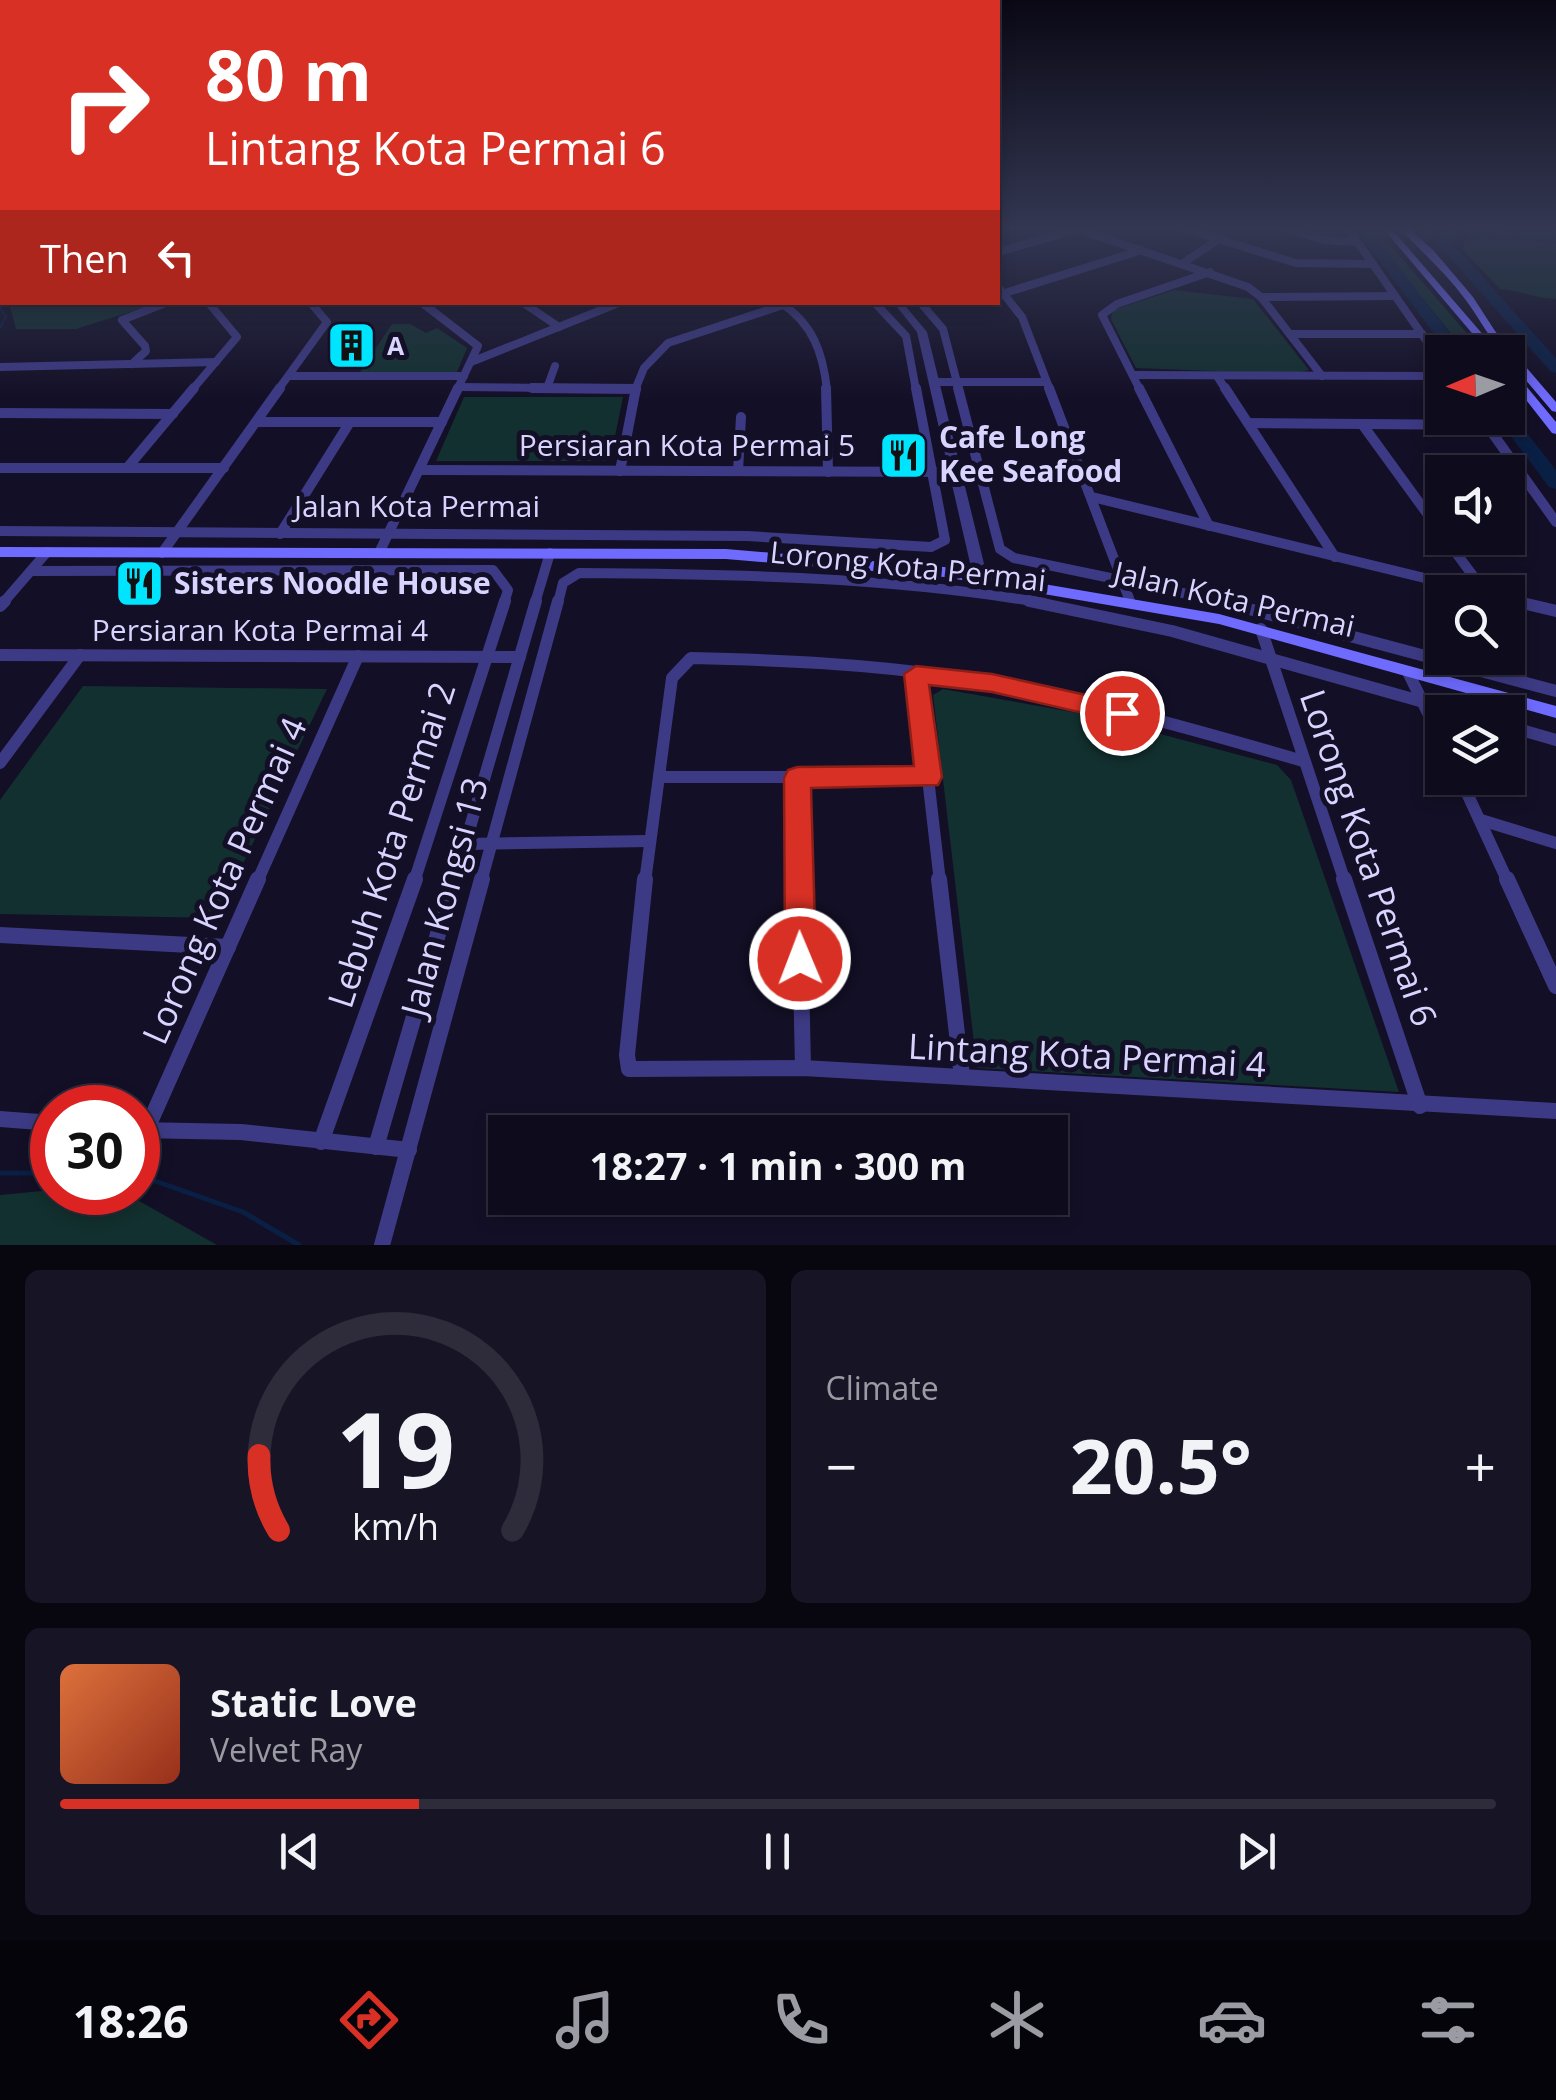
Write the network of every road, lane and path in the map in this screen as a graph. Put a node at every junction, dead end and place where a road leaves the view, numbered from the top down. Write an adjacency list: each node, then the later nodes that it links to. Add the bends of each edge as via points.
1 (1174, 285): 34 (street, via 1102,315)
2 (1241, 285): 10 (street)
3 (1388, 285): 9 (street)
4 (1435, 285): 11 (main road)
5 (1436, 285): 11 (main road)
6 (1452, 285): 23 (main road)
7 (1455, 285): 23 (main road)
8 (1001, 290): 42 (street, via 1022,317)
9 (1395, 296): 10 (street); 26 (street)
10 (1261, 298): 25 (street)
11 (1444, 298): 27 (main road)
12 (159, 305): 31 (street, via 122,320 145,346)
13 (211, 305): 29 (street, via 236,333)
14 (313, 305): 35 (street, via 327,322)
15 (424, 305): 30 (street, via 478,346)
16 (526, 305): 24 (street)
17 (613, 305): 24 (street)
18 (779, 305): 45 (street, via 668,343 641,368)
19 (788, 305): 65 (street, via 821,346)
20 (877, 305): 66 (street, via 906,336)
21 (899, 305): 40 (street, via 922,332)
22 (922, 305): 41 (street, via 942,329)
23 (1476, 312): 47 (main road)
24 (559, 327): 30 (street)
25 (1290, 334): 26 (street); 38 (street)
26 (1422, 334): 28 (street)
27 (1477, 335)
28 (1425, 338)
29 (216, 362): 31 (street); 49 (street)
30 (471, 362): 36 (street)
31 (132, 364): 33 (street)
32 (555, 366): 44 (street)
33 (0, 368)
34 (1133, 375): 37 (street); 73 (street)
35 (291, 376): 36 (street); 51 (street)
36 (464, 376): 43 (street)
37 (1217, 376): 38 (street); 55 (street)
38 (1322, 376): 39 (street)
39 (1425, 376)
40 (934, 382): 41 (street); 67 (street)
41 (958, 382): 42 (street); 70 (street)
42 (1046, 382): 68 (street)
43 (459, 388): 44 (street); 53 (street)
44 (547, 388): 45 (street)
45 (636, 389): 63 (street)
46 (1525, 392): 57 (main road)
47 (1556, 409)
48 (0, 414): 49 (street)
49 (173, 414): 60 (street)
50 (740, 417): 64 (street)
51 (258, 422): 52 (street); 61 (street)
52 (350, 422): 53 (street); 76 (street)
53 (442, 422): 62 (street)
54 (1425, 422): 56 (street)
55 (1248, 424): 56 (street); 85 (street)
56 (1362, 424): 71 (street)
57 (1556, 430)
58 (1494, 435): 72 (street)
59 (0, 468): 60 (street)
60 (126, 468): 61 (street)
61 (224, 468): 75 (street)
62 (419, 470): 63 (street, Persiaran Kota Permai 5); 77 (street)
63 (620, 471): 64 (street, Persiaran Kota Permai 5)
64 (738, 471): 65 (street, Persiaran Kota Permai 5)
65 (828, 472): 66 (street, Persiaran Kota Permai 5)
66 (932, 472): 67 (street, Persiaran Kota Permai 5); 78 (street, Jalan Kota Permai, via 945,540 931,548)
67 (956, 472): 69 (street)
68 (1092, 497): 73 (street); 91 (street)
69 (963, 505): 70 (street); 90 (street)
70 (989, 505): 91 (street, via 1000,549 1014,558)
71 (1425, 510)
72 (1556, 522)
73 (1209, 526): 85 (street)
74 (0, 532): 75 (street, Jalan Kota Permai)
75 (176, 533): 76 (street, Jalan Kota Permai); 82 (street)
76 (280, 534): 77 (street, Jalan Kota Permai)
77 (388, 535): 78 (street, Jalan Kota Permai); 83 (street)
78 (835, 540): 86 (street)
79 (0, 552): 80 (main road, Jalan Kota Permai)
80 (47, 552): 82 (main road, Jalan Kota Permai); 88 (street)
81 (326, 552): 82 (main road, Jalan Kota Permai); 83 (main road, Jalan Kota Permai); 87 (street)
82 (162, 553)
83 (379, 553): 84 (main road, Jalan Kota Permai)
84 (550, 554): 86 (main road, Jalan Kota Permai); 103 (street, Lebuh Kota Permai 2)
85 (1336, 557): 92 (street)
86 (834, 561): 90 (main road, Jalan Kota Permai)
87 (316, 570): 88 (street); 102 (street, Lebuh Kota Permai 2, via 493,570 508,590)
88 (31, 571): 95 (street)
89 (579, 573): 98 (street, Lorong Kota Permai, via 728,574 997,595); 119 (street, Jalan Kongsi 13, via 563,582)
90 (980, 576): 93 (main road, Jalan Kota Permai)
91 (1124, 578): 93 (street); 106 (street)
92 (1425, 578)
93 (1130, 601): 97 (main road, Jalan Kota Permai)
94 (1525, 603): 96 (street)
95 (0, 606)
96 (1556, 610)
97 (1261, 628): 98 (street, Lorong Kota Permai 6); 104 (main road, Jalan Kota Permai)
98 (1266, 654): 107 (street, Lorong Kota Permai); 112 (street, Lorong Kota Permai 6)
99 (0, 655): 100 (street, Persiaran Kota Permai 4)
100 (80, 656): 101 (street, Persiaran Kota Permai 4); 113 (street)
101 (358, 656): 102 (street, Persiaran Kota Permai 4); 124 (street, Lorong Kota Permai 4)
102 (486, 657): 103 (street, Persiaran Kota Permai 4); 134 (street, Lebuh Kota Permai 2)
103 (520, 657): 122 (street, Lebuh Kota Permai 2)
104 (1408, 672): 107 (street); 109 (main road, Jalan Kota Permai)
105 (916, 674): 112 (street, via 1010,687); 114 (street, via 792,660 691,658 672,678); 115 (street)
106 (1556, 692)
107 (1423, 702): 108 (street)
108 (1425, 706)
109 (1556, 712)
110 (1525, 731): 111 (street)
111 (1556, 740)
112 (1303, 761): 129 (street, Lorong Kota Permai 6)
113 (0, 763)
114 (658, 777): 116 (street); 120 (street)
115 (928, 777): 116 (street); 127 (street)
116 (797, 778): 126 (street)
117 (1468, 795): 118 (street)
118 (1481, 820): 121 (street); 125 (street)
119 (493, 842): 120 (street); 122 (street); 136 (street, Jalan Kongsi 13)
120 (650, 842): 126 (street, Lintang Kota Permai 4, via 629,1069)
121 (1556, 843)
122 (465, 844): 135 (street, Lebuh Kota Permai 2)
123 (0, 935): 124 (street)
124 (228, 948): 128 (street, Lorong Kota Permai 4)
125 (1556, 986)
126 (802, 1068): 127 (street, Lintang Kota Permai 4)
127 (962, 1077): 129 (street, Lintang Kota Permai 4)
128 (160, 1092)
129 (1420, 1106): 130 (street, Lintang Kota Permai 4)
130 (1556, 1111)
131 (0, 1119): 132 (street)
132 (30, 1121)
133 (160, 1130): 134 (street)
134 (321, 1142): 135 (street)
135 (376, 1147): 136 (street)
136 (410, 1150): 137 (street, Jalan Kongsi 13)
137 (382, 1245)

